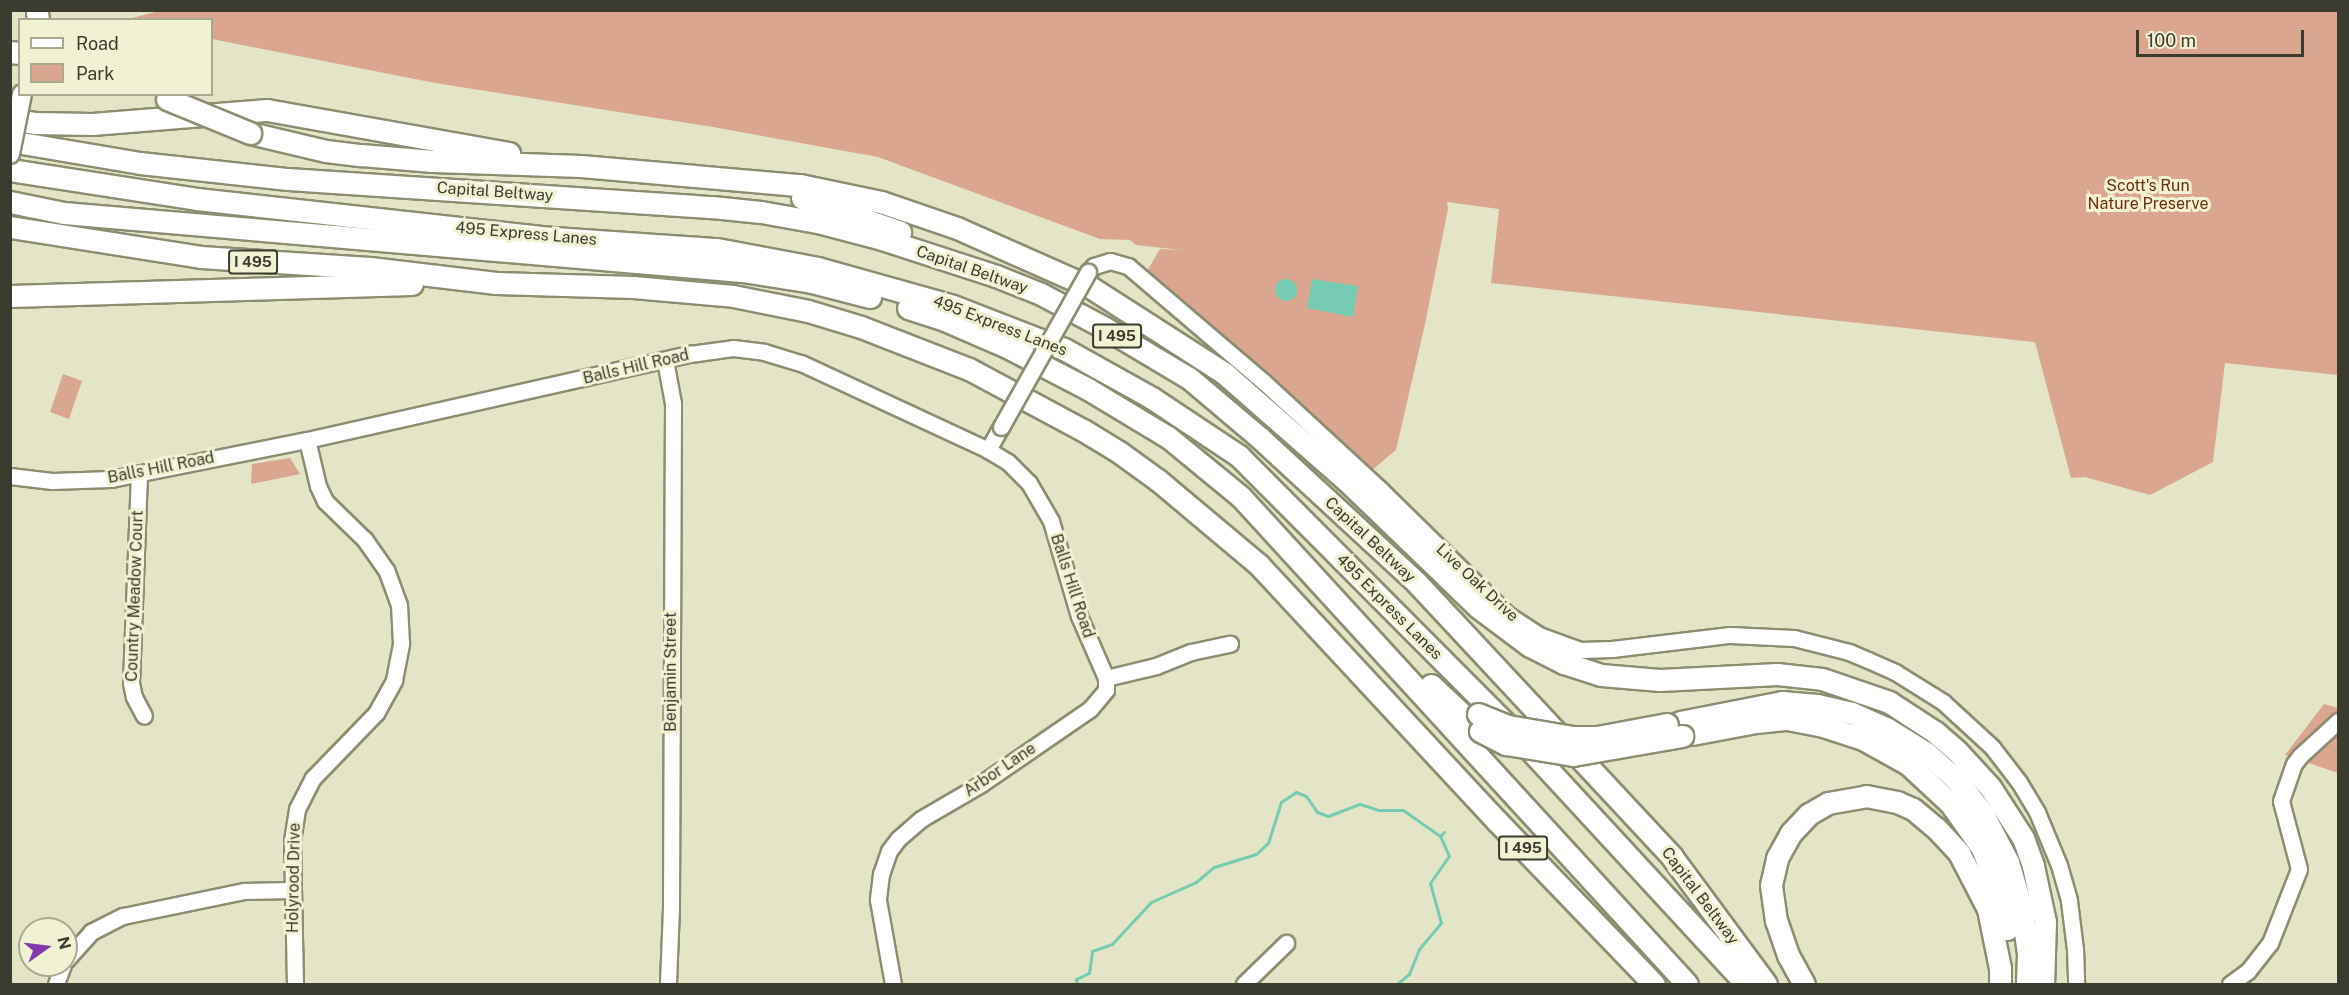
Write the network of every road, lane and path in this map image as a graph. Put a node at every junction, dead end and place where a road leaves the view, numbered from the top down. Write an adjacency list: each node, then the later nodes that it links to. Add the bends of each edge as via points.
1 (22, 96): 5 (main road, bridge)
2 (160, 97): 6 (highway, bridge, via 250,133 326,151 433,161)
3 (10, 119): 6 (highway, via 92,124 267,110)
4 (10, 141): 11 (highway, Capital Beltway / I 495, via 140,163 276,178 761,212 882,239)
5 (10, 154)
6 (581, 166): 8 (highway)
7 (10, 170): 17 (highway, 495 Express Lanes, via 197,199 539,237 717,249 818,268 953,306 1064,349 1152,398)
8 (671, 174): 11 (highway, via 808,199 923,240); 43 (highway, via 771,181 881,202 957,228 1090,288 1224,373 1346,480 1478,607 1530,646 1564,663 1600,675 1660,680 1710,675 1796,675 1844,685 1889,702 1957,751 1990,787 2023,838 2045,922)
9 (10, 202): 20 (highway, 495 Express Lanes, via 76,214 666,263 812,282 945,320 1007,347 1168,437)
10 (10, 227): 12 (highway, I 495, via 201,257 370,268)
11 (996, 276): 38 (highway, Capital Beltway / I 495, via 1087,318 1189,378 1260,438 1416,582 1587,764 1672,857)
12 (496, 283): 13 (highway); 31 (highway, I 495, via 680,291 733,296 808,311 935,355 1083,430 1159,481 1259,565)
13 (14, 298)
14 (665, 360): 15 (street, Balls Hill Road); 16 (street, Balls Hill Road, via 733,348 776,354); 33 (street, Benjamin Street, via 673,403)
15 (307, 440): 18 (street, Balls Hill Road); 28 (street, Holyrood Drive, via 325,501 364,539 386,570 399,605 401,643 394,680 376,713 323,766 303,793 293,826)
16 (988, 450): 22 (street, Balls Hill Road, via 1008,462 1029,483 1051,521 1079,616); 44 (street, Live Oak Drive, bridge, via 1088,272 1110,261 1128,266 1264,382 1507,614 1539,635 1580,650 1612,650 1730,635 1794,638 1868,660 1943,702 2010,769 2042,822 2069,901)
17 (1239, 456): 25 (highway); 26 (highway, 495 Express Lanes)
18 (139, 474): 19 (street, Balls Hill Road, via 82,481); 23 (street, Country Meadow Court, via 131,683)
19 (10, 476)
20 (1241, 497): 25 (highway, via 1322,567 1433,687); 36 (highway, 495 Express Lanes)
21 (1230, 644): 22 (street)
22 (1106, 678): 34 (street, Arbor Lane, via 1106,690 1090,709 981,784 921,819 897,839 881,874 878,900)
23 (144, 717)
24 (2338, 721): 45 (street, via 2294,764 2282,801 2299,869 2270,943 2248,971)
25 (1479, 722): 26 (highway, bridge); 27 (highway, bridge, via 1506,744 1573,755)
26 (1508, 726): 27 (highway, bridge, via 1572,737); 37 (highway, 495 Express Lanes)
27 (1681, 729): 41 (highway, via 1787,719 1863,739 1908,764 1950,803 1982,848 2007,930); 42 (highway, via 1782,702 1817,705 1851,713 1886,728 1925,752 1958,780 1983,814 2008,862 2022,910 2028,954)
28 (292, 890): 30 (street, via 244,891 123,916 91,932); 32 (street, Holyrood Drive)
29 (1286, 943): 35 (street)
30 (78, 947)
31 (1652, 983)
32 (295, 984)
33 (668, 984)
34 (893, 984)
35 (1244, 984)
36 (1687, 984)
37 (1746, 984)
38 (1766, 984)
39 (1804, 984): 40 (highway, via 1776,921 1771,885 1777,858 1791,833 1809,814 1828,803 1866,796 1913,809 1959,853 1988,909)
40 (2000, 984)
41 (2009, 984)
42 (2027, 984)
43 (2043, 984)
44 (2076, 984)
45 (2230, 984)

